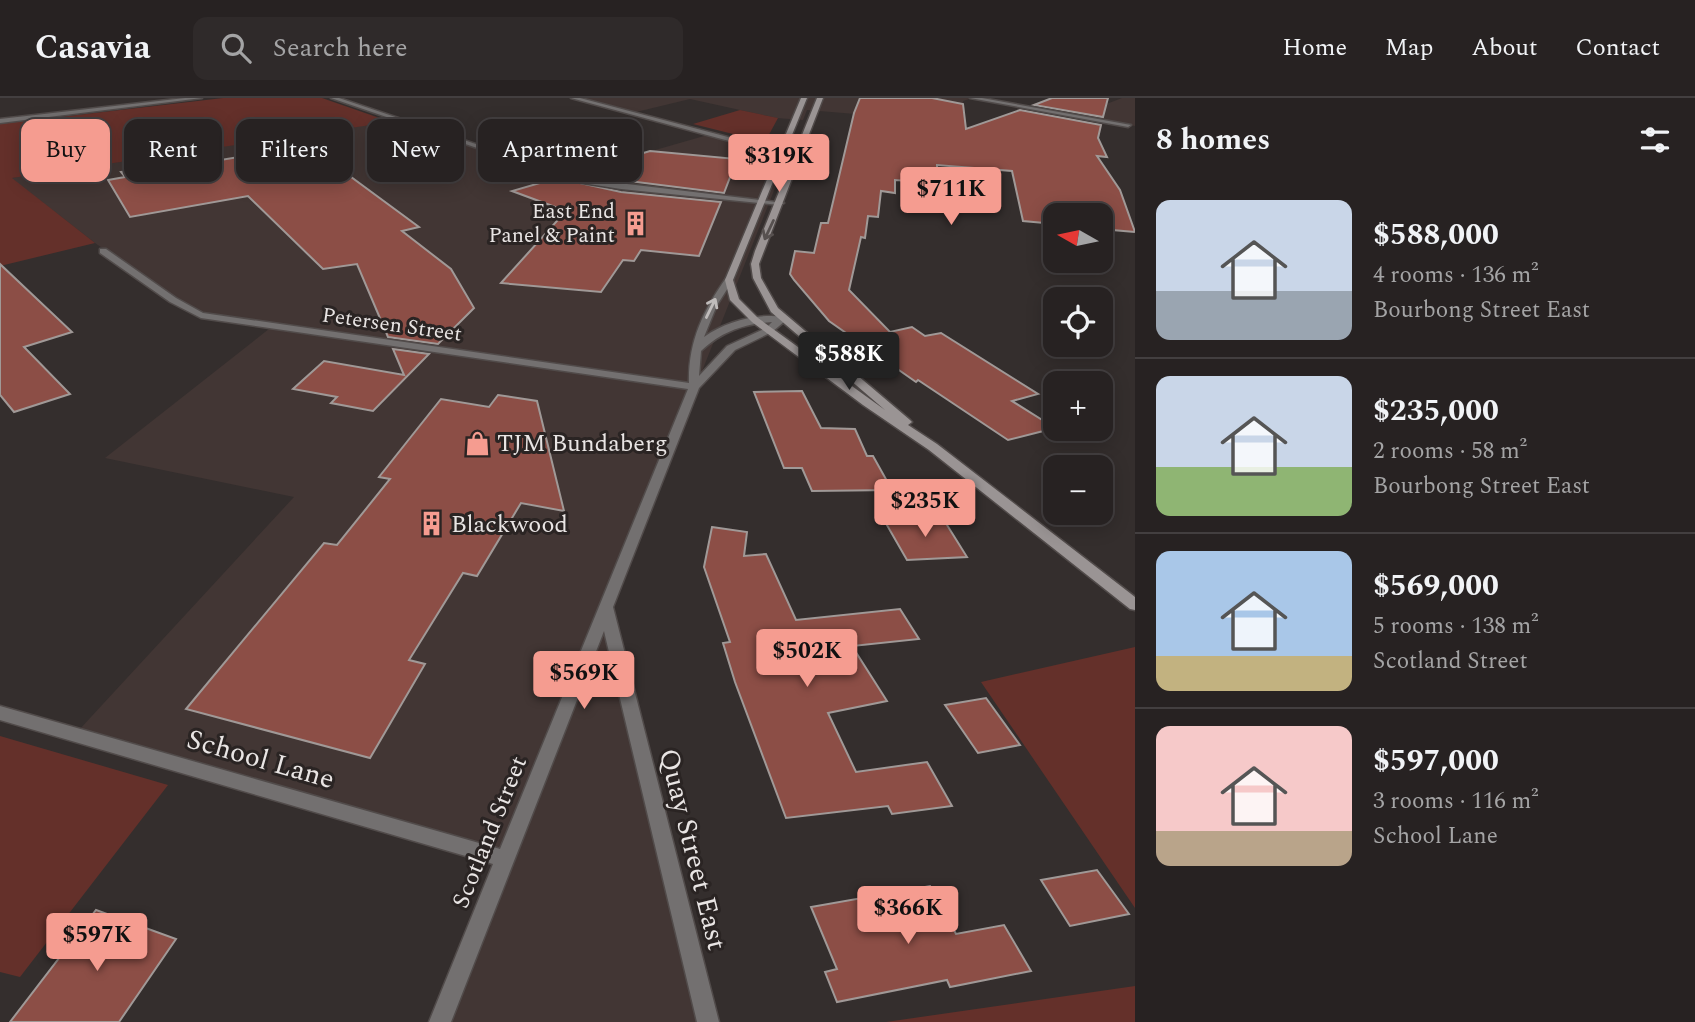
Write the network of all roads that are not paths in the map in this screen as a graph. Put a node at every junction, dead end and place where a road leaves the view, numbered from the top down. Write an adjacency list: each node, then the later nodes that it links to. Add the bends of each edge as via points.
1 (200, 98): 8 (street)
2 (334, 98): 12 (street, via 576,180)
3 (573, 98): 10 (street)
4 (804, 98): 10 (main road, Scotland Street)
5 (820, 98): 11 (main road)
6 (973, 98): 9 (street)
7 (998, 98): 9 (street)
8 (0, 121)
9 (1131, 126)
10 (781, 153): 11 (street); 12 (main road, Scotland Street)
11 (797, 154): 13 (main road)
12 (761, 201): 13 (street); 15 (main road, Scotland Street)
13 (780, 203): 16 (main road, one-way to 16, via 755,264 764,295)
14 (103, 251): 20 (street, Petersen Street, via 201,315)
15 (729, 280): 17 (main road, via 735,300); 19 (street, Scotland Street, one-way to 15, via 714,300)
16 (782, 319): 17 (street); 18 (street, Scotland Street); 21 (main road, via 885,401)
17 (755, 320): 18 (main road); 19 (street, via 716,332)
18 (769, 330): 20 (street, Scotland Street, via 732,348); 21 (main road)
19 (694, 352): 20 (street, Scotland Street)
20 (694, 387): 23 (street, Scotland Street)
21 (933, 447): 22 (main road)
22 (1135, 605)
23 (606, 607): 25 (street, Scotland Street); 27 (street, Quay Street East)
24 (0, 713): 25 (street, School Lane)
25 (505, 859): 26 (street, Scotland Street)
26 (440, 1022)
27 (708, 1022)

